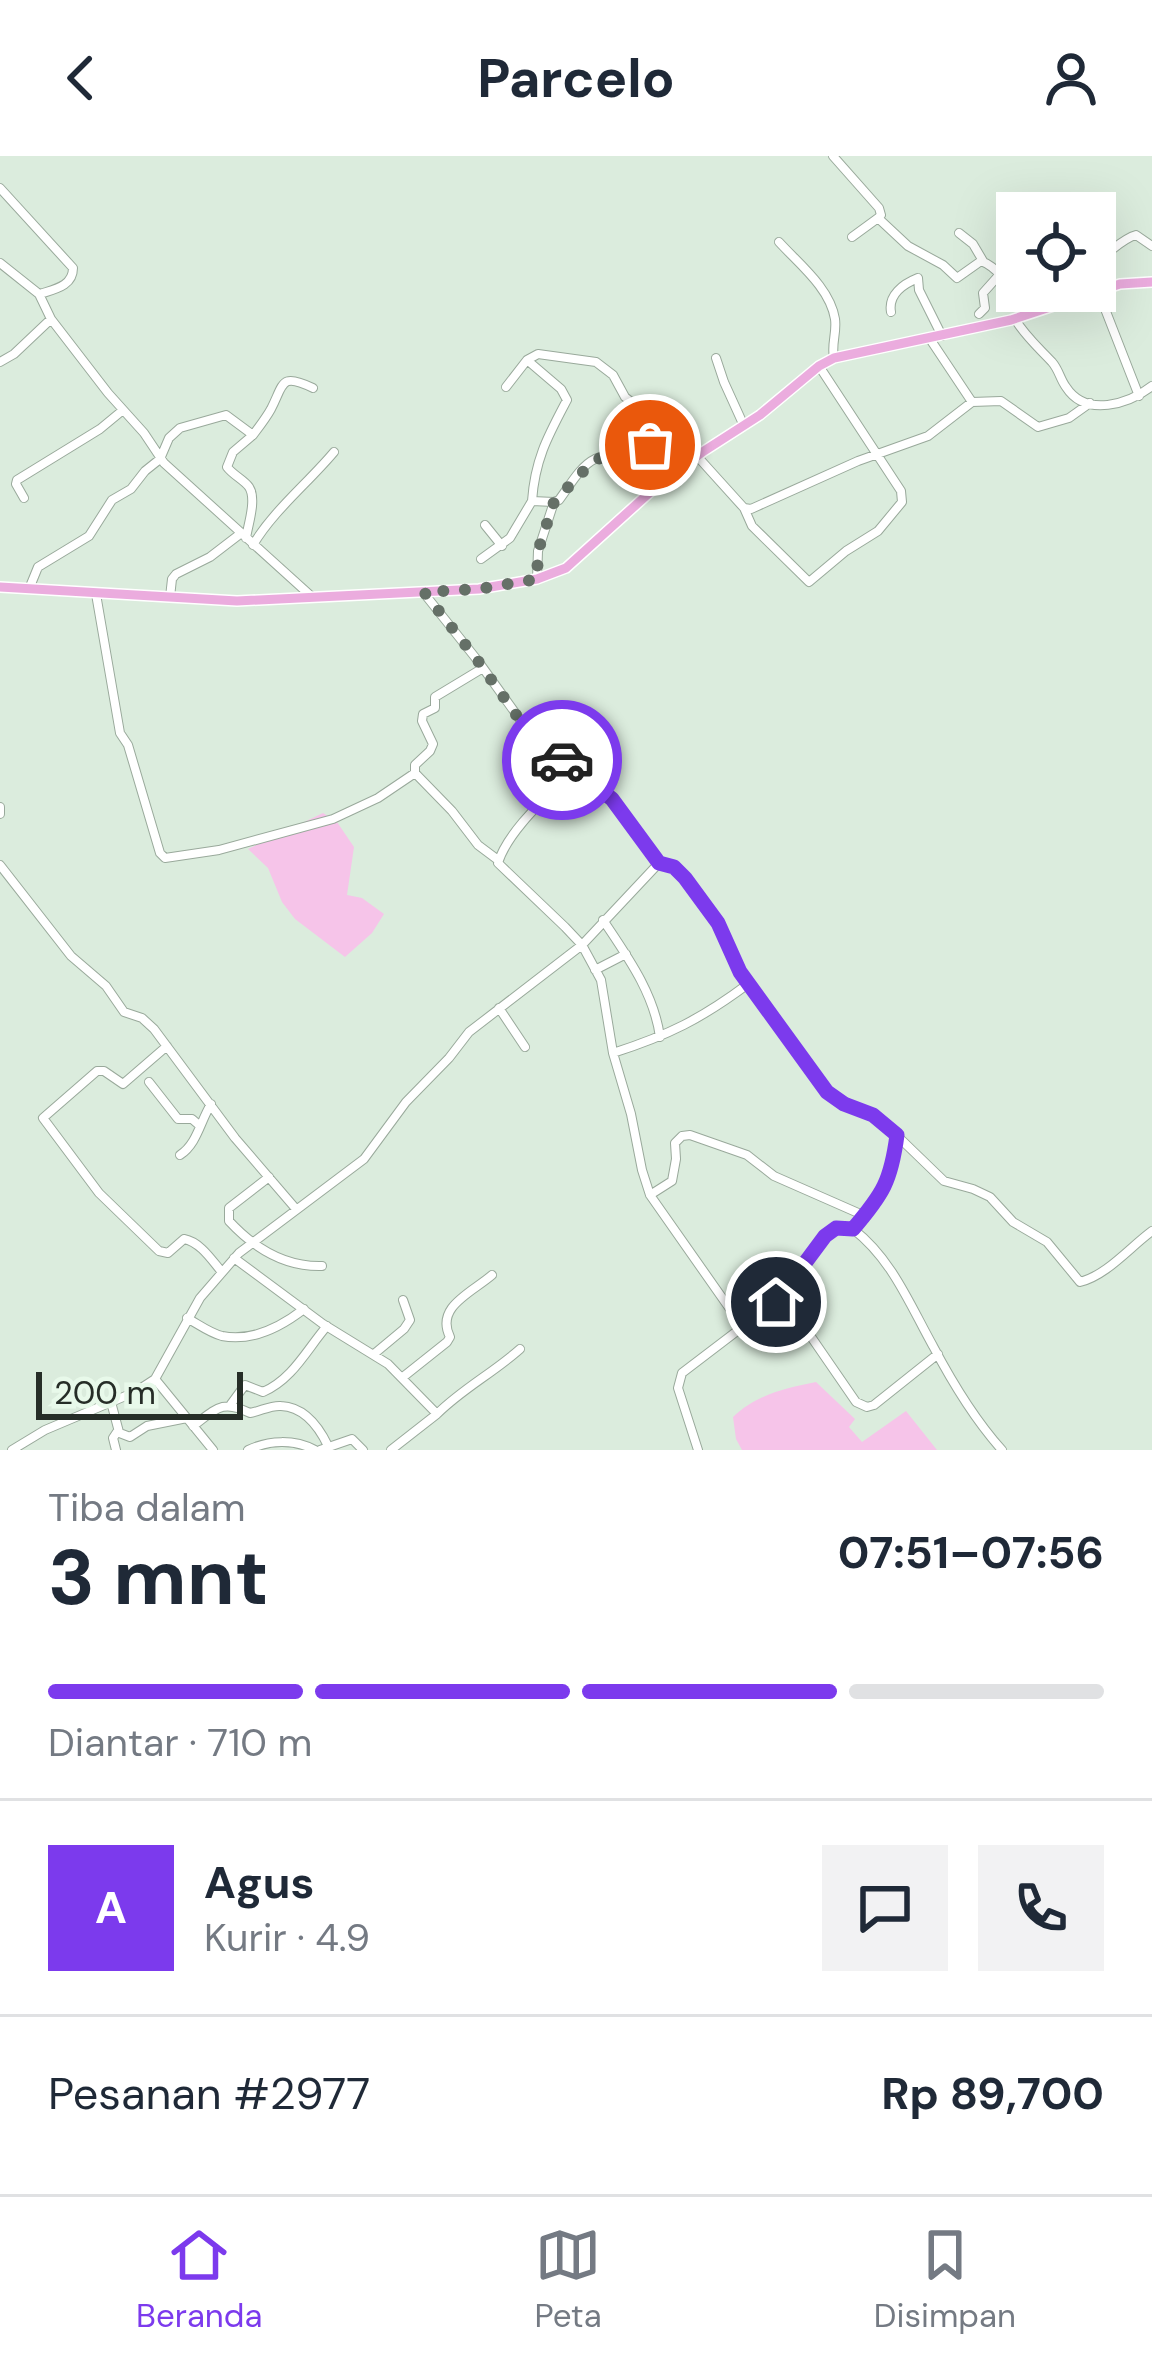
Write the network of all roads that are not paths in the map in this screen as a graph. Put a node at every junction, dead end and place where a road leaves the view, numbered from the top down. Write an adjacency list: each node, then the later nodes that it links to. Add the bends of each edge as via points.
1 (834, 156): 3 (street, via 880,208)
2 (0, 188): 15 (street, via 73,268 67,283)
3 (878, 218): 5 (street); 9 (street, via 957,278)
4 (959, 232): 9 (street)
5 (853, 237)
6 (779, 242): 25 (street, via 828,298)
7 (1152, 246): 8 (street, via 1136,235)
8 (1116, 247)
9 (983, 261): 11 (street)
10 (0, 263): 15 (street)
11 (996, 271)
12 (996, 278): 20 (street)
13 (1152, 282): 14 (main road)
14 (1116, 286)
15 (40, 295): 22 (street)
16 (891, 312): 23 (street, via 896,294 918,278)
17 (1018, 312): 21 (street)
18 (1036, 312): 21 (main road)
19 (1106, 312): 32 (street)
20 (980, 314)
21 (1020, 317): 23 (main road); 34 (street, via 1070,392)
22 (51, 319): 27 (street); 35 (street)
23 (936, 337): 25 (main road); 33 (street)
24 (716, 358): 37 (street)
25 (834, 358): 28 (main road)
26 (527, 360): 30 (street); 36 (street, via 541,353 596,362); 47 (street, via 567,400 541,451)
27 (0, 362)
28 (819, 366): 37 (main road); 41 (street)
29 (1152, 386): 32 (street)
30 (506, 387)
31 (313, 388): 38 (street, via 280,385)
32 (1139, 396): 34 (street)
33 (972, 402): 34 (street, via 1001,401 1038,428); 41 (street, via 928,436)
34 (1090, 403)
35 (123, 410): 43 (street); 46 (street, via 17,480)
36 (651, 418): 39 (street); 42 (street)
37 (744, 426): 42 (main road)
38 (253, 435): 43 (street, via 219,415 174,432); 51 (street, via 227,461 252,496)
39 (629, 444): 44 (street); 44 (street, via 658,450 662,464); 48 (street, via 594,460)
40 (334, 452): 51 (street)
41 (878, 454): 49 (street); 49 (street, via 902,502 812,581 752,526)
42 (695, 458): 45 (main road); 49 (street)
43 (160, 459): 51 (street); 56 (street, via 112,500 85,540 42,563)
44 (652, 474): 45 (street)
45 (658, 485): 54 (main road, via 569,565)
46 (24, 498)
47 (532, 501): 48 (street); 52 (street)
48 (554, 502): 54 (street)
49 (744, 508)
50 (485, 525): 52 (street)
51 (246, 539): 59 (street); 60 (street, via 176,574)
52 (502, 546): 53 (street)
53 (481, 559)
54 (537, 579): 57 (main road)
55 (0, 587): 56 (main road)
56 (29, 589): 58 (main road)
57 (424, 592): 59 (main road); 61 (street)
58 (96, 594): 60 (main road); 63 (street, via 120,733 165,858 333,818)
59 (310, 596): 60 (main road)
60 (170, 599)
61 (483, 668): 62 (street, via 529,732); 63 (street, via 446,688 421,716 433,748)
62 (574, 769): 64 (street); 65 (street, via 620,807)
63 (415, 773): 64 (street)
64 (498, 860): 68 (street)
65 (659, 863): 67 (street); 71 (street, via 685,878)
66 (0, 865): 74 (street, via 71,956)
67 (603, 920): 68 (street); 69 (street)
68 (582, 945): 70 (street); 72 (street)
69 (626, 954): 70 (street); 73 (street)
70 (595, 970): 76 (street)
71 (748, 983): 73 (street); 80 (street, via 827,1092)
72 (499, 1007): 75 (street); 84 (street, via 406,1102 364,1159)
73 (660, 1037): 76 (street)
74 (167, 1046): 78 (street); 91 (street, via 123,1084 97,1072 43,1118 99,1193 159,1251 186,1239)
75 (525, 1047)
76 (613, 1053): 83 (street)
77 (149, 1082): 79 (street, via 178,1119)
78 (212, 1105): 79 (street); 82 (street)
79 (199, 1125): 81 (street)
80 (897, 1135): 85 (street, via 890,1176); 87 (street, via 938,1177 982,1192 1047,1242 1080,1282)
81 (179, 1155)
82 (269, 1177): 84 (street); 88 (street, via 228,1209)
83 (650, 1196): 85 (street, via 672,1181 675,1143 690,1135); 98 (street)
84 (296, 1209): 88 (street)
85 (865, 1216): 86 (street)
86 (853, 1229): 93 (street, via 825,1236); 101 (street, via 889,1266)
87 (1152, 1231)
88 (251, 1243): 89 (street); 90 (street, via 290,1263)
89 (234, 1258): 91 (street); 95 (street)
90 (322, 1266)
91 (221, 1271): 96 (street)
92 (492, 1275): 102 (street, via 446,1315 448,1342)
93 (783, 1296): 98 (street); 101 (street, via 862,1406)
94 (404, 1300): 100 (street, via 408,1324)
95 (304, 1309): 96 (street, via 281,1326 238,1336); 97 (street)
96 (187, 1318): 103 (street)
97 (327, 1326): 100 (street); 105 (street, via 272,1389 245,1385)
98 (744, 1328): 116 (street, via 680,1377)
99 (520, 1349): 106 (street)
100 (374, 1354): 102 (street)
101 (938, 1354): 117 (street)
102 (403, 1377): 106 (street)
103 (155, 1379): 104 (street); 107 (street)
104 (111, 1402): 108 (street); 110 (street)
105 (231, 1405): 107 (street); 109 (street, via 250,1413 278,1405 299,1411 320,1430)
106 (437, 1414): 115 (street)
107 (190, 1422): 108 (street, via 146,1426 130,1437); 112 (street)
108 (119, 1432): 111 (street)
109 (321, 1448): 113 (street, via 278,1442); 114 (street, via 352,1439)
110 (12, 1450)
111 (116, 1450)
112 (213, 1450)
113 (248, 1450)
114 (363, 1450)
115 (391, 1450)
116 (698, 1450)
117 (1002, 1450)

